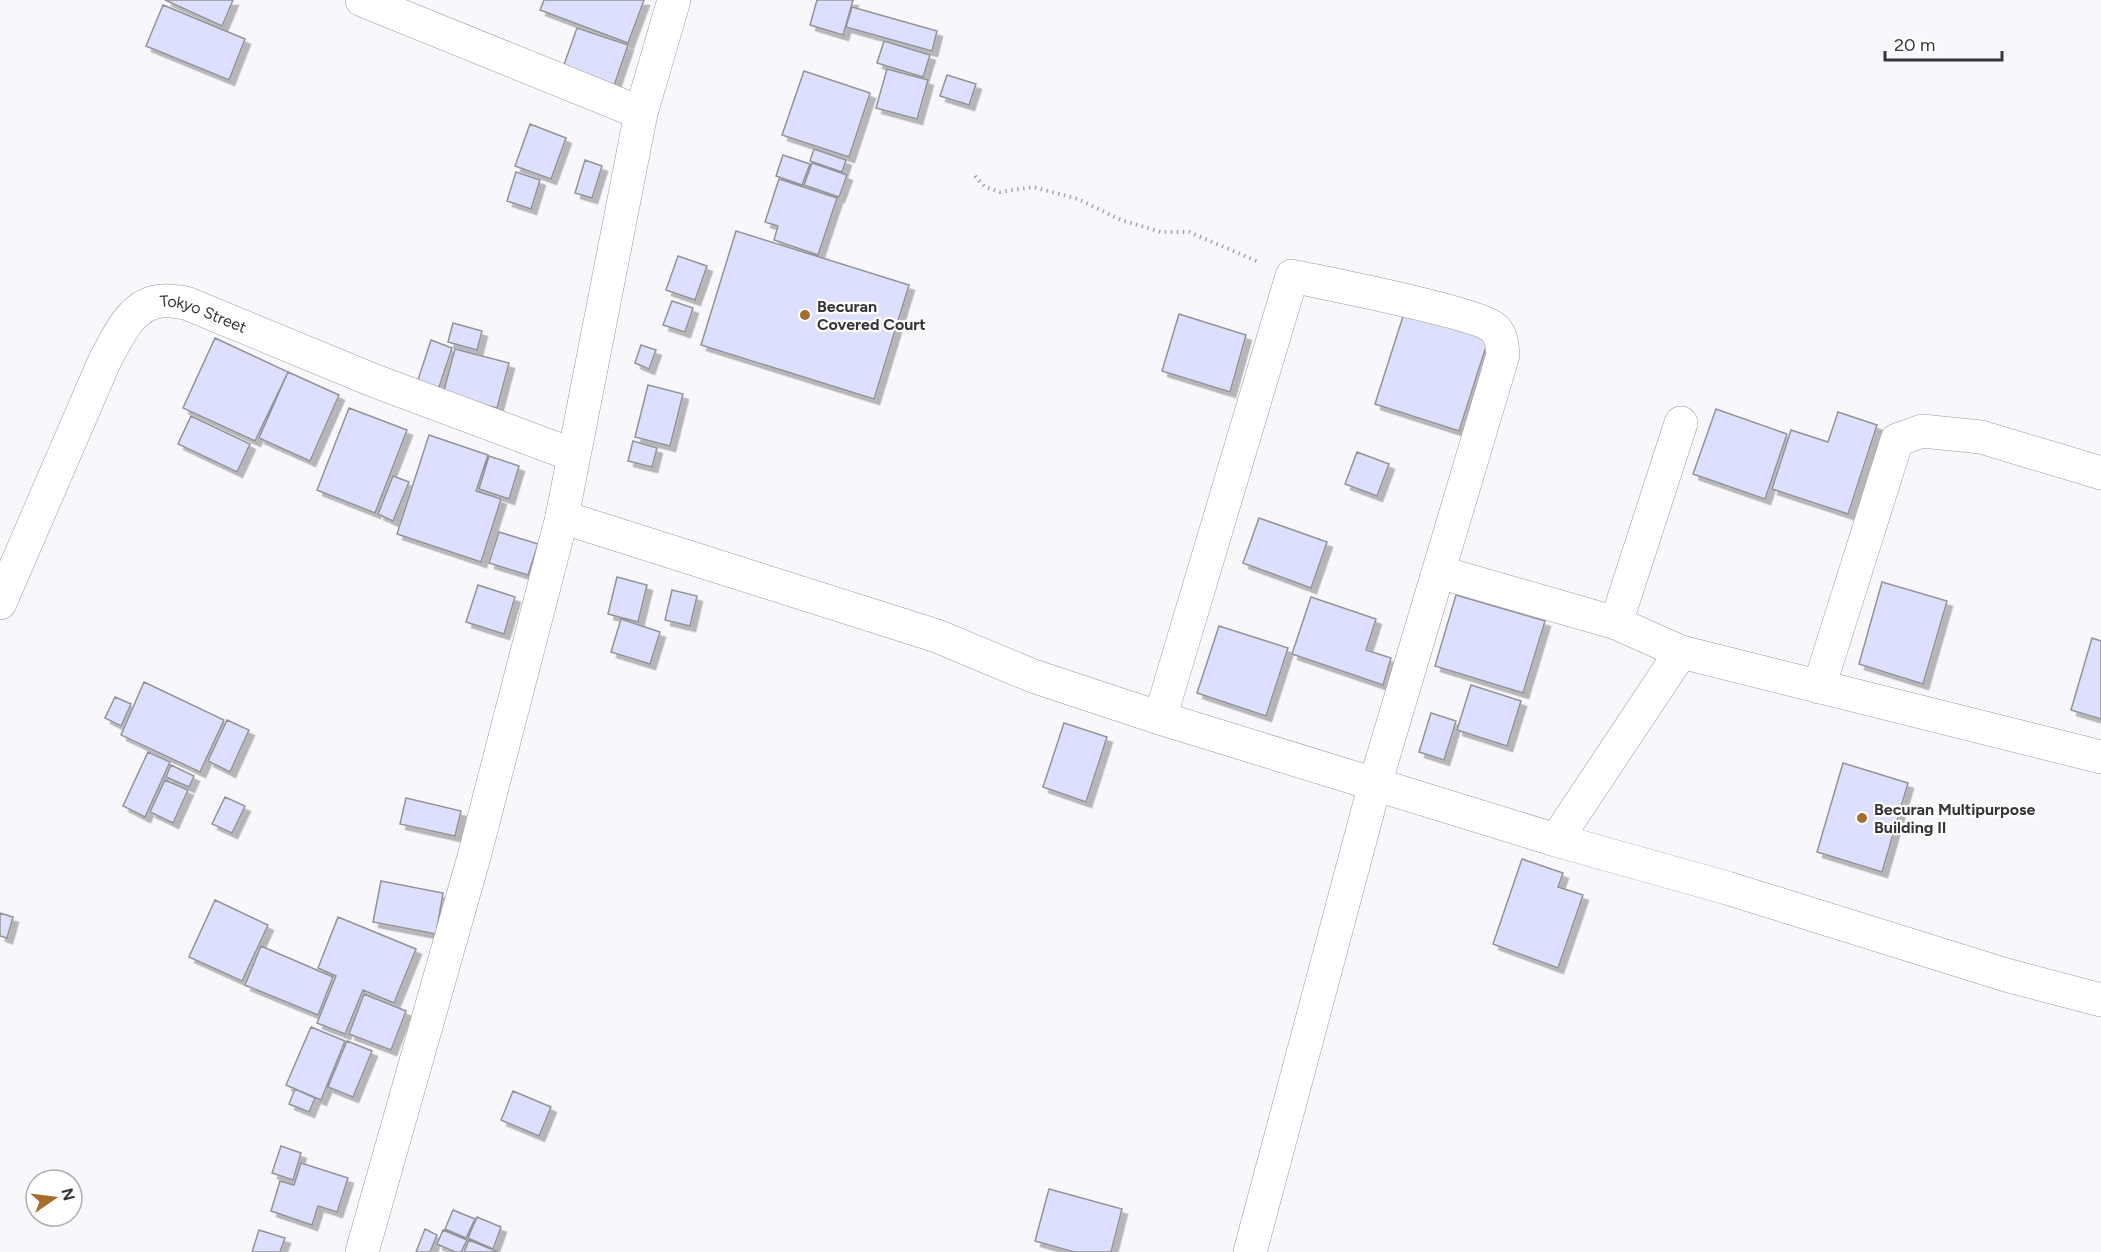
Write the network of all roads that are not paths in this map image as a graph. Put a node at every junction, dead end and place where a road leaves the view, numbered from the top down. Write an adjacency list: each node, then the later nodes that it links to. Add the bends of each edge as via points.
1 (362, 0): 3 (street)
2 (674, 0): 3 (street)
3 (641, 113): 5 (street)
4 (1680, 423): 10 (street)
5 (573, 455): 7 (street); 9 (street, Tokyo Street, via 375,381 186,303 161,301 140,309 125,323 105,360)
6 (2101, 473): 12 (street, via 1981,437 1922,431 1897,440)
7 (562, 517): 13 (street, via 937,636 1033,676); 18 (street, via 474,857)
8 (1439, 572): 10 (street); 13 (street, via 1503,355 1502,341 1495,328 1482,321 1292,276); 15 (street)
9 (0, 603)
10 (1616, 623): 11 (street)
11 (1680, 652): 12 (street); 16 (street)
12 (1819, 687): 14 (street)
13 (1161, 718): 15 (street)
14 (2101, 757)
15 (1375, 784): 16 (street); 19 (street)
16 (1556, 840): 17 (street)
17 (2101, 1000)
18 (362, 1252)
19 (1250, 1252)

